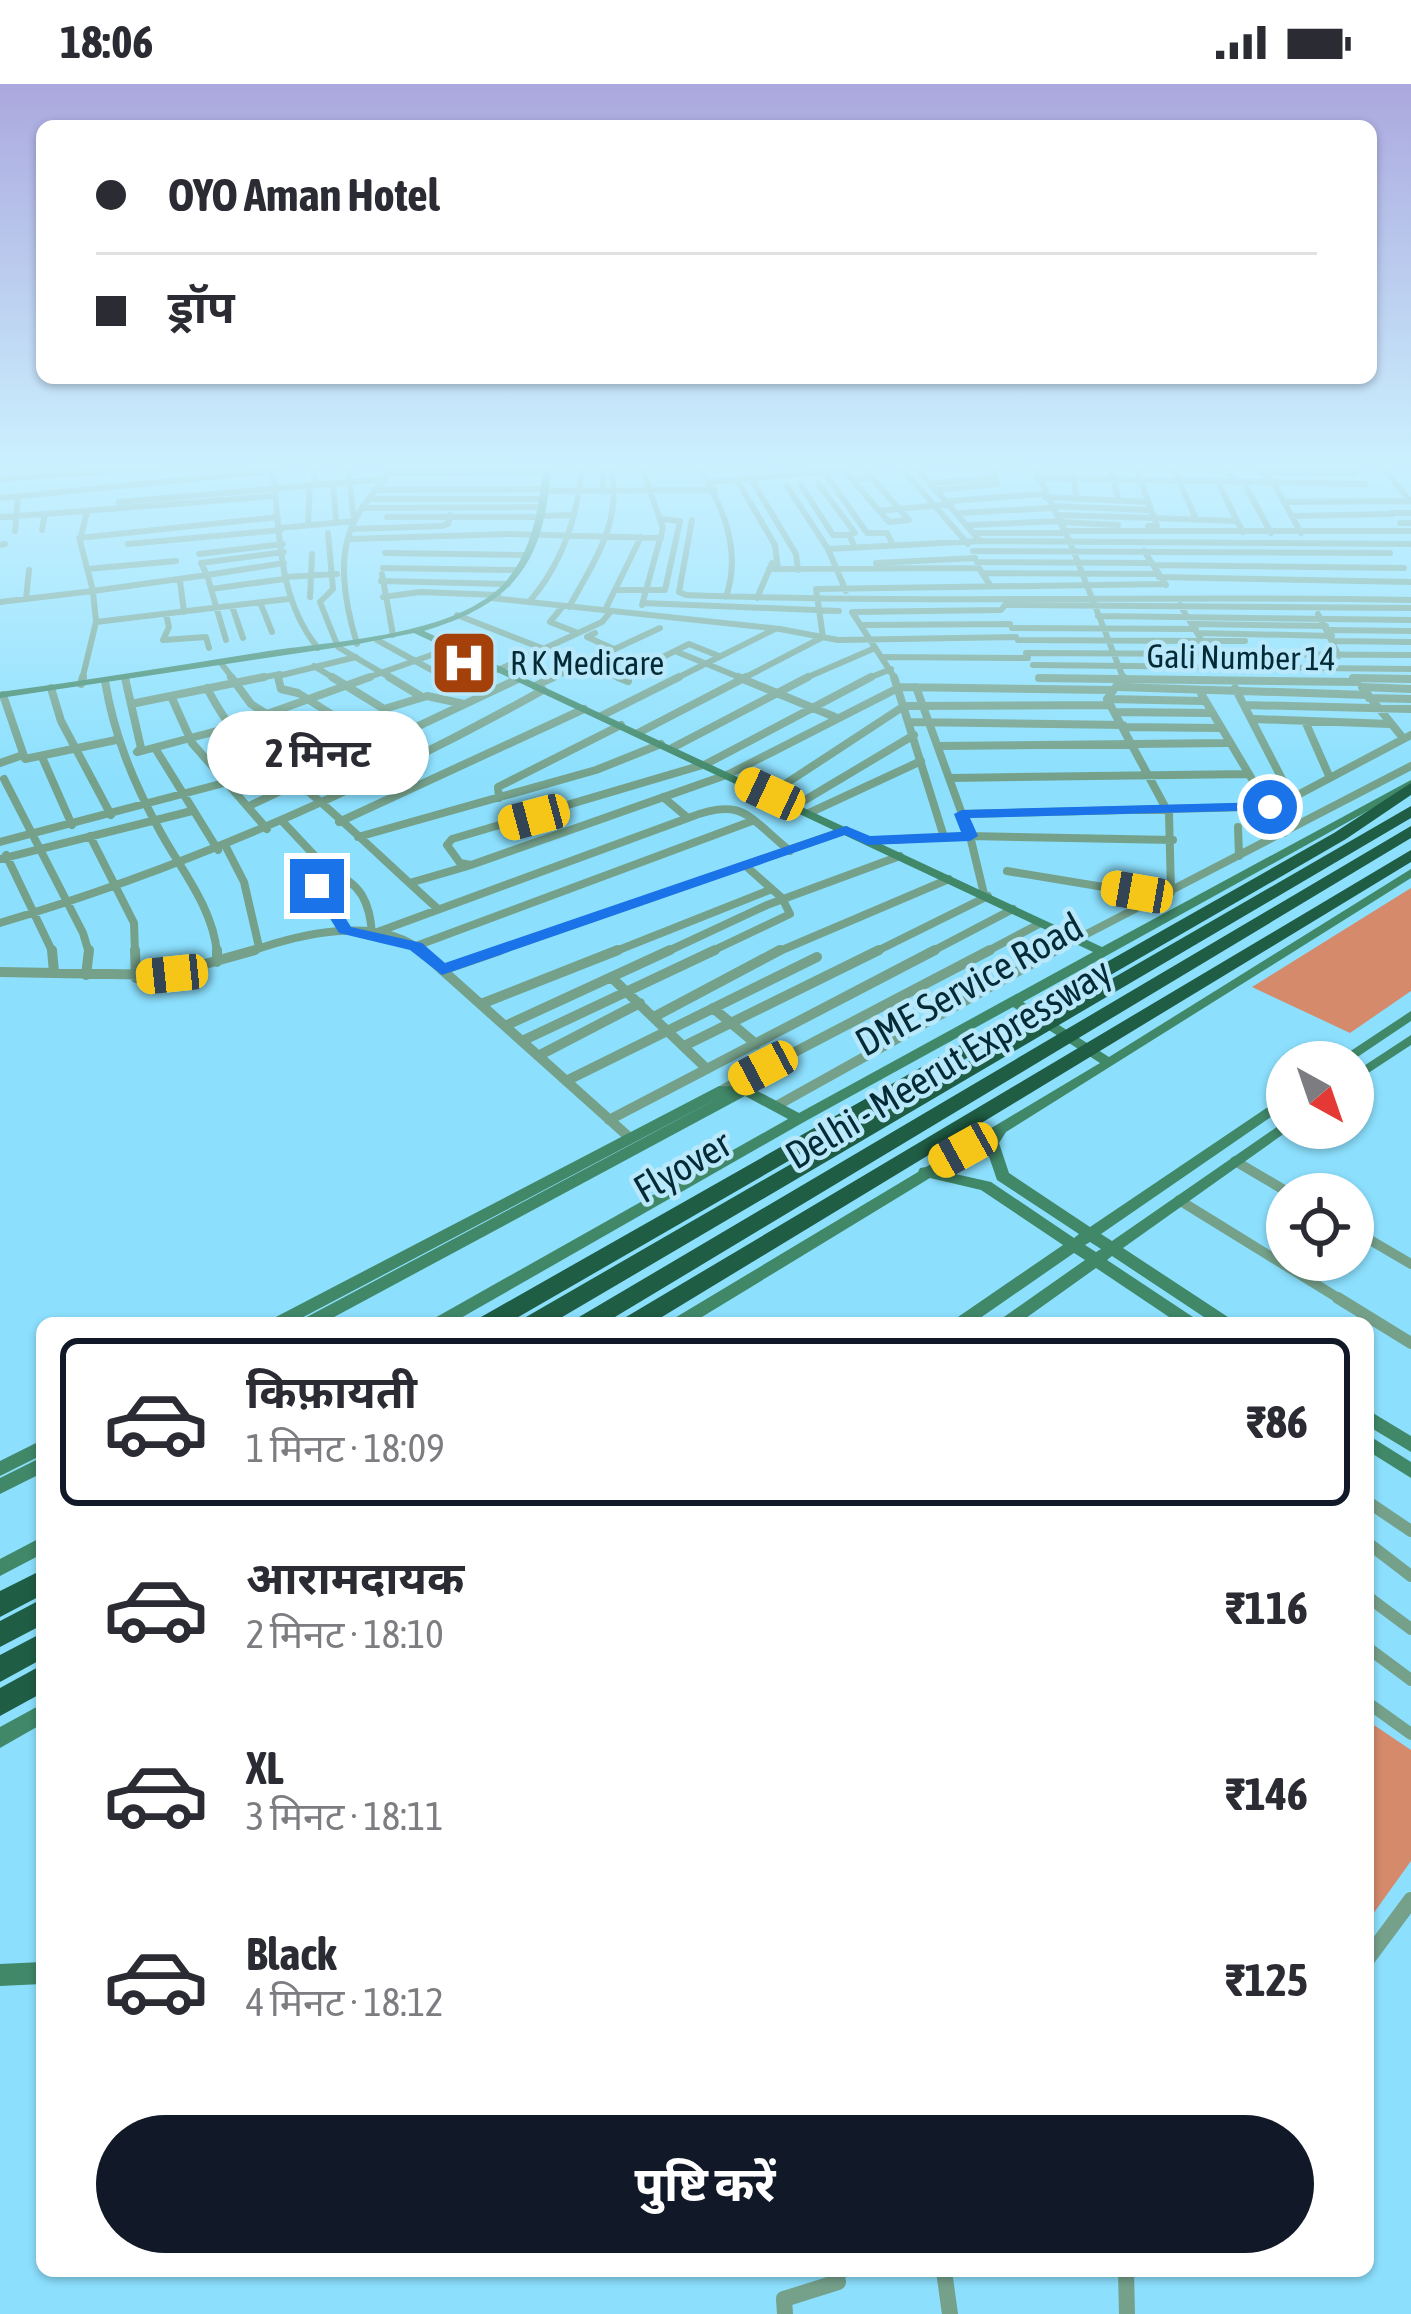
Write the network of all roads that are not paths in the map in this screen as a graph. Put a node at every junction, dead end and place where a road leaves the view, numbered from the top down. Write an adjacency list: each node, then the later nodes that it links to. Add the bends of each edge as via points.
1 (29, 569): 63 (street)
2 (87, 569): 50 (street)
3 (204, 569): 35 (street)
4 (245, 569): 35 (street)
5 (284, 569): 38 (street)
6 (312, 569): 36 (street)
7 (332, 569): 34 (street)
8 (346, 569): 32 (street)
9 (382, 569): 40 (street)
10 (454, 569): 29 (street)
11 (552, 569): 70 (street)
12 (588, 569): 74 (street)
13 (625, 569): 49 (street)
14 (653, 569): 51 (street)
15 (669, 569): 52 (street)
16 (684, 569): 53 (street)
17 (735, 569): 57 (street)
18 (774, 569): 61 (street)
19 (791, 569): 30 (street)
20 (810, 569): 30 (street)
21 (836, 569): 46 (street)
22 (981, 569): 43 (street)
23 (1050, 569): 31 (street)
24 (1080, 569): 31 (street)
25 (1137, 569): 33 (street)
26 (1155, 569): 33 (street)
27 (1227, 569): 33 (street)
28 (1301, 569): 37 (street)
29 (517, 570): 42 (street)
30 (798, 570)
31 (1081, 572): 33 (street); 44 (street)
32 (346, 573): 34 (street); 113 (street)
33 (1157, 573): 41 (street); 44 (street); 55 (street)
34 (333, 574): 36 (street); 115 (street, via 333,589 320,602)
35 (207, 575): 39 (street); 47 (street)
36 (312, 575): 38 (street); 59 (street)
37 (1409, 575): 41 (street)
38 (284, 578): 47 (street); 64 (street)
39 (180, 580): 50 (street); 82 (street)
40 (381, 580): 42 (street); 60 (street)
41 (1296, 580): 62 (street)
42 (508, 584): 56 (street)
43 (989, 584): 44 (street); 46 (street); 58 (street)
44 (1085, 584): 54 (street)
45 (800, 587): 48 (street)
46 (844, 587): 48 (street); 66 (street)
47 (212, 589): 76 (street)
48 (816, 589): 65 (street)
49 (615, 590): 51 (street); 80 (street)
50 (93, 591): 63 (street); 90 (street)
51 (647, 591): 52 (street); 71 (street)
52 (660, 592): 53 (street)
53 (680, 593): 57 (street)
54 (1090, 595): 55 (street); 58 (street); 72 (street)
55 (1175, 595): 62 (street); 75 (street)
56 (495, 596): 60 (street); 70 (street); 86 (street)
57 (726, 596): 61 (street)
58 (998, 596): 66 (street)
59 (310, 597)
60 (383, 597): 103 (street)
61 (757, 598): 65 (street)
62 (1308, 598): 67 (street); 77 (street)
63 (26, 599): 68 (street)
64 (288, 599): 69 (street); 117 (street)
65 (817, 600): 66 (street); 81 (street)
66 (848, 600): 83 (street)
67 (1411, 600): 77 (street)
68 (0, 602)
69 (260, 602): 73 (street); 98 (street)
70 (529, 602): 74 (street)
71 (643, 603): 81 (street); 85 (street)
72 (1094, 605): 75 (street); 79 (street); 87 (street)
73 (232, 606): 76 (street); 106 (street)
74 (566, 606): 80 (street); 100 (street, via 550,622)
75 (1181, 606): 77 (street); 88 (street)
76 (216, 608): 82 (street); 108 (street)
77 (1314, 608): 102 (street)
78 (839, 610): 81 (street)
79 (1001, 610): 83 (street); 92 (street)
80 (608, 611): 85 (street); 100 (street)
81 (819, 611): 105 (street)
82 (186, 612): 84 (street); 104 (street)
83 (852, 612): 91 (street)
84 (166, 614): 90 (street); 104 (street, via 163,640)
85 (639, 614): 94 (street)
86 (458, 615): 95 (street); 119 (street)
87 (1098, 616): 88 (street); 96 (street)
88 (1187, 616): 99 (street); 102 (street)
89 (1411, 620): 102 (street)
90 (95, 622): 152 (street)
91 (862, 625): 92 (street); 114 (street)
92 (1011, 626): 96 (street); 107 (street)
93 (660, 628): 120 (street)
94 (776, 628): 105 (street); 127 (street)
95 (412, 629): 103 (street); 118 (street)
96 (1103, 629): 99 (street); 111 (street)
97 (1411, 631): 102 (street)
98 (272, 632)
99 (1198, 632): 102 (street); 102 (street); 111 (street); 122 (street)
100 (578, 633): 119 (street)
101 (595, 633): 120 (street, via 587,637)
102 (1329, 633): 112 (street); 125 (street)
103 (393, 635): 109 (street)
104 (197, 637): 116 (street, via 208,638)
105 (824, 637): 114 (street); 147 (street)
106 (243, 638)
107 (1017, 639): 110 (street); 114 (street); 130 (street)
108 (226, 640)
109 (377, 640): 113 (street); 131 (street)
110 (1056, 641): 111 (street); 123 (street)
111 (1107, 641): 124 (street)
112 (1411, 642)
113 (357, 644): 115 (street)
114 (873, 644): 129 (street); 165 (street)
115 (338, 647): 117 (street); 128 (street)
116 (209, 648)
117 (318, 648): 132 (street)
118 (451, 648): 131 (street); 141 (street)
119 (544, 649): 141 (street)
120 (614, 649): 133 (street)
121 (675, 651): 127 (street, via 693,643); 133 (street, via 630,676); 134 (street)
122 (1210, 652): 124 (street); 125 (street); 135 (street)
123 (1062, 653): 124 (street); 130 (street)
124 (1113, 653): 137 (street)
125 (1338, 655): 126 (street); 138 (street)
126 (1411, 655)
127 (719, 656): 134 (street)
128 (356, 657): 136 (street); 143 (street)
129 (883, 657): 130 (street); 139 (street)
130 (1029, 659): 137 (street); 145 (street)
131 (415, 661): 143 (street); 153 (street)
132 (220, 663): 144 (street); 151 (street)
133 (582, 664): 159 (street)
134 (705, 664): 147 (street); 185 (street)
135 (1219, 665): 137 (street); 138 (street); 148 (street)
136 (314, 666): 142 (street); 155 (street)
137 (1118, 666): 167 (street)
138 (1346, 668): 140 (street); 160 (street)
139 (891, 669): 156 (street); 179 (street)
140 (1411, 669)
141 (498, 670): 146 (street)
142 (280, 674): 151 (street); 171 (street, via 281,688)
143 (382, 674): 155 (street); 169 (street)
144 (124, 678): 150 (street); 173 (street)
145 (1039, 678): 161 (street); 167 (street)
146 (518, 679): 159 (street); 174 (street)
147 (740, 679): 165 (street); 198 (street)
148 (1230, 679): 160 (street, Gali Number 14); 164 (street); 167 (street, Gali Number 14)
149 (1411, 679): 160 (street, Gali Number 14)
150 (106, 681): 152 (street); 201 (street)
151 (231, 681): 158 (street); 184 (street)
152 (81, 684): 157 (street)
153 (461, 686)
154 (916, 686): 156 (street); 161 (street); 177 (street)
155 (344, 687): 169 (street, via 388,710); 171 (street)
156 (900, 687): 176 (street); 186 (street)
157 (51, 688): 166 (street); 208 (street)
158 (207, 688): 168 (street); 196 (street)
159 (539, 688): 180 (street); 234 (street)
160 (1362, 688): 162 (street); 164 (street); 170 (street); 181 (street)
161 (1044, 689): 167 (street); 175 (street)
162 (1411, 689)
163 (1199, 690): 164 (street); 167 (street); 172 (street)
164 (1237, 691): 178 (street)
165 (774, 694): 179 (street); 205 (street)
166 (2, 695): 210 (street)
167 (1114, 695): 172 (street); 175 (street); 183 (street); 195 (street)
168 (171, 696): 173 (street); 202 (street)
169 (422, 697): 174 (street)
170 (1411, 699)
171 (308, 700): 184 (street); 188 (street)
172 (1204, 701): 183 (street)
173 (131, 704): 209 (street)
174 (464, 704): 215 (street)
175 (1052, 705): 177 (street); 192 (street)
176 (904, 706): 177 (street); 190 (street); 228 (street)
177 (923, 706): 191 (street)
178 (1245, 706): 181 (street); 187 (street)
179 (808, 707): 186 (street); 216 (street)
180 (584, 709): 185 (street); 245 (street)
181 (1378, 709): 182 (street); 193 (street)
182 (1411, 709)
183 (1210, 713): 197 (street)
184 (268, 715): 196 (street); 215 (street)
185 (601, 716): 194 (street)
186 (835, 717): 220 (street)
187 (1254, 719): 189 (street); 231 (street)
188 (342, 721)
189 (1305, 721): 193 (street); 222 (street)
190 (910, 722): 191 (street); 199 (street)
191 (929, 722): 192 (street); 206 (street)
192 (1061, 724): 195 (street)
193 (1390, 724): 200 (street)
194 (621, 725): 198 (street); 230 (street, via 498,787)
195 (1124, 726): 197 (street); 203 (street)
196 (228, 728): 202 (street); 225 (street)
197 (1219, 728): 204 (street)
198 (638, 733): 205 (street)
199 (914, 735): 213 (street); 235 (street)
200 (1407, 736): 222 (street)
201 (116, 740): 208 (street); 211 (street)
202 (190, 740): 207 (street); 224 (street)
203 (1135, 743): 204 (street); 206 (street); 218 (street)
204 (1228, 743): 219 (street)
205 (666, 746): 216 (street); 230 (street)
206 (938, 746): 221 (street)
207 (155, 748): 209 (street); 227 (street)
208 (77, 749): 212 (street); 241 (street)
209 (138, 752): 211 (street)
210 (20, 756): 212 (street); 214 (street)
211 (123, 756): 232 (street)
212 (42, 757): 248 (street)
213 (921, 761): 239 (street); 257 (street)
214 (0, 763)
215 (345, 764): 225 (street)
216 (706, 764): 220 (street); 269 (street, via 448,841)
217 (1411, 766): 249 (street)
218 (1150, 774): 219 (street); 221 (street); 237 (street)
219 (1249, 774): 236 (street)
220 (729, 775): 228 (street); 229 (street)
221 (949, 778): 240 (street)
222 (1330, 778): 231 (street)
223 (4, 779): 254 (street)
224 (228, 782): 227 (street); 233 (street)
225 (301, 785): 233 (street); 234 (street)
226 (1411, 786): 292 (street, DME Service Road); 344 (highway, Flyover, via 1340,836)
227 (182, 794): 232 (street); 238 (street)
228 (770, 794): 235 (street)
229 (664, 797): 242 (street); 269 (street)
230 (500, 798): 256 (street)
231 (1294, 802): 236 (street); 249 (street)
232 (148, 806): 241 (street); 243 (street)
233 (249, 806): 251 (street)
234 (321, 806): 245 (street); 247 (street)
235 (795, 806): 239 (street)
236 (1270, 807): 237 (street); 253 (street)
237 (1167, 808): 240 (street); 259 (street)
238 (192, 811): 243 (street); 263 (street)
239 (809, 813): 252 (street)
240 (962, 814): 255 (street)
241 (111, 815): 248 (street)
242 (688, 818): 246 (street, via 727,805); 282 (street)
243 (156, 820): 258 (street); 270 (street)
244 (1409, 820): 311 (highway, Delhi - Meerut Expressway, via 1379,850); 345 (highway, Delhi - Meerut Expressway)
245 (339, 821): 256 (street)
246 (752, 821): 264 (street); 290 (street)
247 (283, 822): 251 (street); 273 (street)
248 (78, 824): 254 (street); 258 (street)
249 (1305, 824): 253 (street)
250 (1238, 827): 266 (street)
251 (266, 829): 263 (street)
252 (846, 830): 260 (street); 264 (street)
253 (1284, 833): 266 (street)
254 (36, 834): 261 (street); 262 (street)
255 (970, 836): 257 (street); 259 (street); 279 (street)
256 (358, 837): 275 (street)
257 (944, 837): 260 (street)
258 (91, 838): 262 (street); 277 (street)
259 (1173, 840): 278 (street)
260 (868, 841): 265 (street)
261 (0, 842): 267 (street)
262 (43, 848): 267 (street); 281 (street)
263 (222, 848): 270 (street); 291 (street, via 245,873)
264 (790, 851): 271 (street)
265 (900, 856): 274 (street); 280 (street)
266 (1238, 856): 278 (street)
267 (4, 858): 284 (street)
268 (1407, 863): 311 (highway); 318 (street)
269 (471, 865): 275 (street)
270 (180, 866): 277 (street); 294 (street, via 214,924)
271 (746, 867): 276 (street); 295 (street)
272 (1007, 871): 278 (street)
273 (330, 872): 287 (street, via 317,886); 288 (street, via 363,894)
274 (949, 880): 279 (street); 307 (street, via 806,936)
275 (413, 882): 282 (street)
276 (772, 889): 280 (street); 303 (street)
277 (116, 890): 281 (street); 300 (street, via 134,923)
278 (1166, 894): 289 (street)
279 (986, 895): 283 (street); 308 (street)
280 (782, 898): 299 (street); 301 (street, via 786,916)
281 (69, 904): 284 (street); 298 (street, via 88,949)
282 (438, 909): 288 (street)
283 (1013, 909): 286 (street); 315 (street)
284 (37, 913): 285 (street); 297 (street)
285 (0, 923)
286 (1039, 924): 289 (street); 322 (street)
287 (345, 930): 288 (street); 291 (street)
288 (373, 934): 290 (street)
289 (1073, 940): 292 (street); 324 (street)
290 (416, 946): 295 (street)
291 (260, 947): 294 (street)
292 (1102, 952): 302 (street, DME Service Road)
293 (817, 957): 305 (street)
294 (217, 962): 300 (street)
295 (442, 970): 303 (street)
296 (0, 972): 297 (street)
297 (55, 972): 298 (street)
298 (86, 975): 300 (street)
299 (611, 977): 301 (street); 309 (street)
300 (136, 978)
301 (627, 991): 304 (street); 313 (street)
302 (1013, 1001): 318 (street); 326 (street, DME Service Road)
303 (481, 1004): 309 (street)
304 (640, 1004): 307 (street); 317 (street)
305 (712, 1008): 308 (street); 310 (street)
306 (1411, 1015): 314 (street)
307 (654, 1017): 310 (street)
308 (731, 1023): 315 (street); 316 (street)
309 (505, 1026): 313 (street)
310 (668, 1030): 316 (street); 321 (street)
311 (1082, 1040): 346 (highway, Delhi - Meerut Expressway, via 1047,1049); 347 (highway)
312 (1411, 1040): 319 (street)
313 (522, 1041): 317 (street)
314 (1372, 1041)
315 (756, 1044): 320 (street)
316 (684, 1046): 320 (street)
317 (538, 1056): 321 (street)
318 (1109, 1063): 328 (street)
319 (1374, 1065)
320 (707, 1070): 327 (street)
321 (566, 1081): 327 (street)
322 (724, 1089): 323 (street); 329 (street)
323 (745, 1090): 324 (street); 332 (street)
324 (778, 1106): 326 (street)
325 (1266, 1113): 336 (street)
326 (799, 1119): 343 (street, DME Service Road)
327 (609, 1120): 329 (street)
328 (1002, 1128): 333 (street); 336 (street, via 992,1143 1001,1176)
329 (629, 1138): 332 (street)
330 (1266, 1140): 331 (street)
331 (1235, 1161): 334 (street); 335 (street)
332 (583, 1170): 341 (street); 342 (street)
333 (924, 1172): 336 (street, via 986,1186); 348 (street)
334 (1266, 1179)
335 (1179, 1200): 338 (street); 353 (street)
336 (1082, 1240): 338 (street); 339 (street); 349 (street)
337 (1374, 1242): 340 (street)
338 (1111, 1248): 339 (street); 352 (street)
339 (1094, 1260): 350 (street); 351 (street)
340 (1411, 1264)
341 (290, 1317)
342 (319, 1317)
343 (450, 1317)
344 (499, 1317)
345 (544, 1317)
346 (596, 1317)
347 (643, 1317)
348 (689, 1317)
349 (970, 1317)
350 (1015, 1317)
351 (1181, 1317)
352 (1216, 1317)
353 (1369, 1317)
354 (1374, 1320): 355 (street)
355 (1411, 1343)
356 (1374, 1421): 357 (street)
357 (1411, 1445)
358 (1374, 1446): 362 (street)
359 (36, 1450): 361 (street)
360 (36, 1468): 363 (street)
361 (0, 1469)
362 (1411, 1472)
363 (0, 1487)
364 (1374, 1506): 365 (street)
365 (1411, 1532)
366 (36, 1548): 368 (street)
367 (1374, 1548): 369 (street)
368 (0, 1568)
369 (1411, 1576)
370 (36, 1584): 372 (highway)
371 (1374, 1601): 374 (street)
372 (0, 1605)
373 (36, 1615): 375 (highway)
374 (1411, 1629)
375 (0, 1636)
376 (36, 1649): 378 (highway)
377 (1374, 1652): 379 (street)
378 (0, 1670)
379 (1411, 1680)
380 (36, 1682): 381 (highway)
381 (0, 1703)
382 (1374, 1707): 384 (street)
383 (36, 1717): 385 (street)
384 (1411, 1734)
385 (0, 1738)
386 (1411, 1900): 387 (street)
387 (1374, 1950)
388 (36, 1973): 389 (street)
389 (0, 1976)
390 (837, 2277): 393 (street, via 784,2299)
391 (945, 2277): 394 (street)
392 (1126, 2277): 395 (street)
393 (785, 2314)
394 (950, 2314)
395 (1127, 2314)

